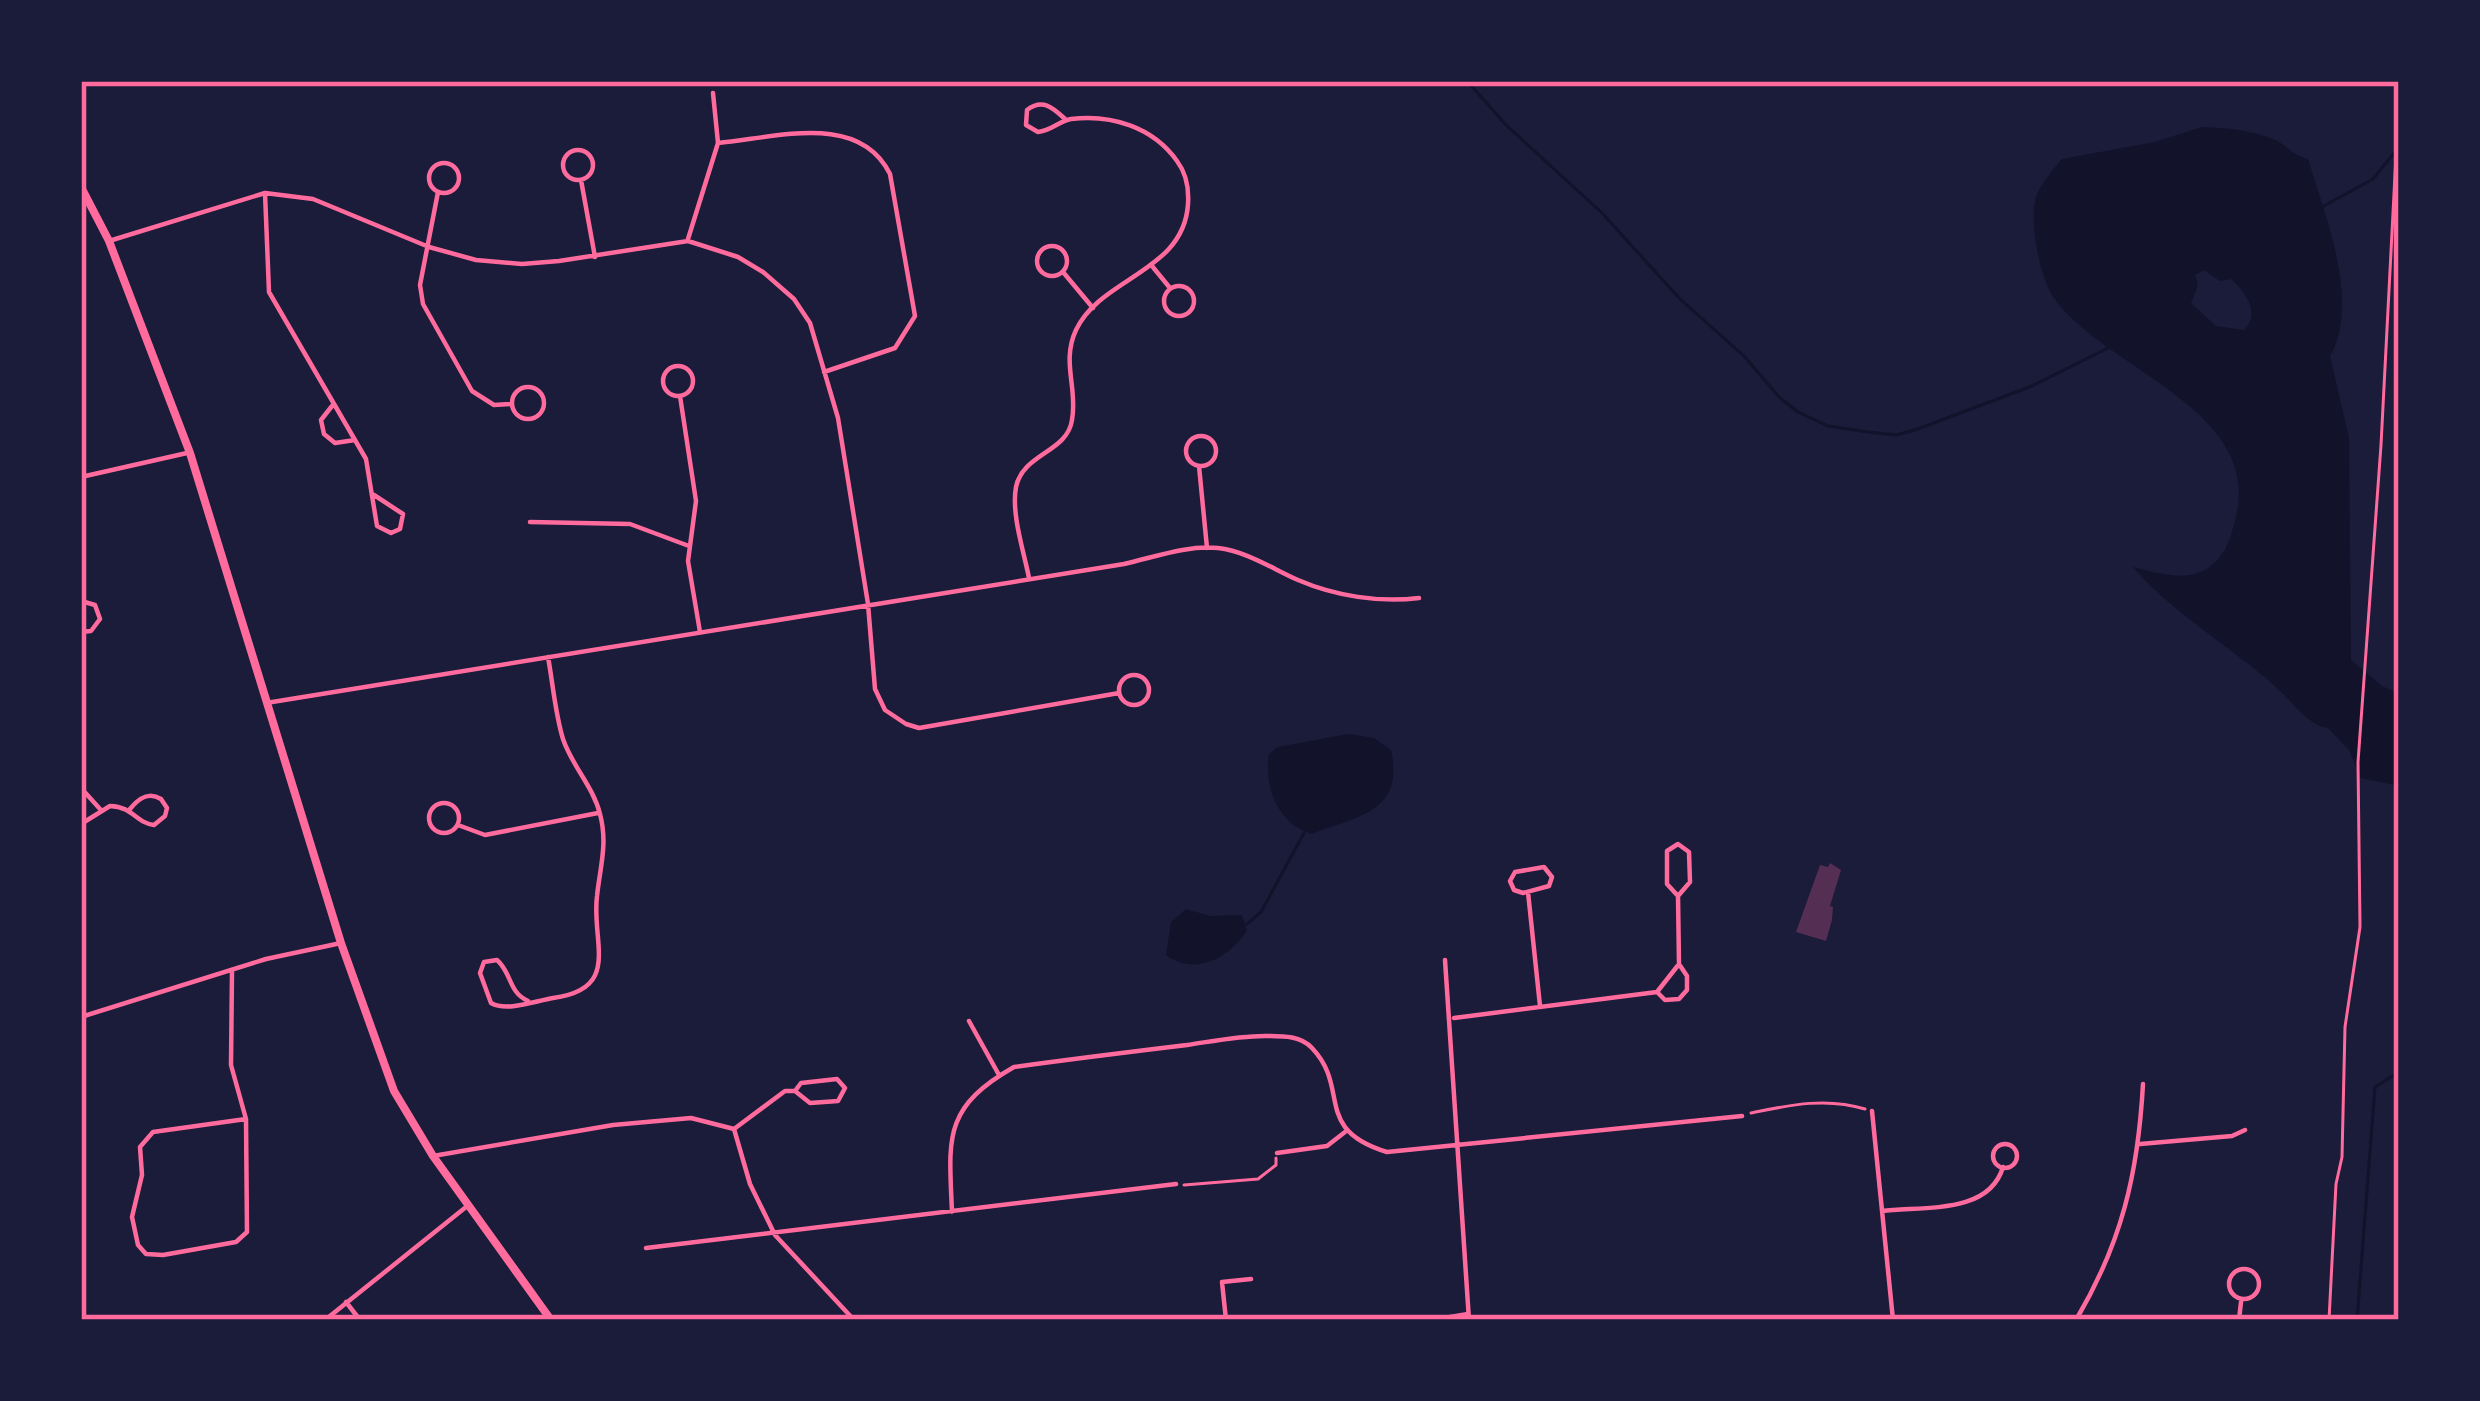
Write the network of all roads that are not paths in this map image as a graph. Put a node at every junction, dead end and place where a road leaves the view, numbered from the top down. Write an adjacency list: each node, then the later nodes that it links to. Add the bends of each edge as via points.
1 (713, 93): 3 (street)
2 (1065, 119): 2 (street, via 1041,104 1027,110 1026,125 1046,132); 12 (street, via 1139,128 1182,167 1186,220)
3 (718, 143): 9 (street); 16 (street, via 835,133 863,140 890,174 915,316 895,348)
4 (581, 180): 4 (street, via 592,160 572,151 564,173); 11 (street)
5 (81, 187): 8 (main road)
6 (438, 192): 6 (street, via 460,182 453,165 430,170); 10 (street)
7 (265, 193): 8 (street); 10 (street, via 313,199); 18 (street, via 269,292)
8 (110, 241): 21 (main road)
9 (688, 241): 11 (street); 16 (street, via 738,257 794,299)
10 (429, 247): 11 (street, via 522,264); 19 (street, via 420,285 433,323 472,391)
11 (595, 257)
12 (1152, 266): 14 (street); 15 (street)
13 (1063, 272): 13 (street, via 1064,251 1043,249 1043,273); 15 (street)
14 (1170, 288): 14 (street, via 1164,307 1188,314 1194,295)
15 (1093, 308): 28 (street, via 1068,351 1070,428 1027,465 1016,488)
16 (824, 372): 31 (street)
17 (680, 396): 17 (street, via 692,375 675,365 663,387); 26 (street, via 697,501)
18 (334, 404): 20 (street); 20 (street, via 321,420 324,434 335,443)
19 (512, 404): 19 (street, via 529,419 544,402 527,387)
20 (355, 440): 24 (street)
21 (190, 452): 23 (street); 36 (main road)
22 (1199, 466): 22 (street, via 1215,457 1206,436 1186,447); 27 (street)
23 (81, 477)
24 (374, 495): 24 (street, via 376,526 400,529 403,514)
25 (530, 522): 26 (street, via 630,524)
26 (688, 546): 33 (street)
27 (1207, 548): 28 (street); 29 (street, via 1351,595)
28 (1029, 578): 31 (street)
29 (1419, 598)
30 (81, 601): 32 (street, via 95,604 100,619)
31 (868, 604): 33 (street); 35 (street, via 875,689 885,710 906,724)
32 (81, 632)
33 (700, 632): 34 (street)
34 (548, 655): 36 (street); 41 (street, via 562,737)
35 (1119, 693): 35 (street, via 1139,704 1149,687 1141,676 1127,676)
36 (266, 703): 46 (main road)
37 (81, 788): 38 (street)
38 (100, 809): 39 (street); 42 (street)
39 (130, 809): 39 (street, via 154,825 167,808 150,795)
40 (81, 812): 42 (street)
41 (600, 812): 43 (street, via 485,835); 51 (street, via 600,961 579,993)
42 (81, 824)
43 (458, 825): 43 (street, via 448,803 430,812 434,830 447,834)
44 (1528, 892): 44 (street, via 1549,886 1548,869 1512,876 1514,890); 52 (street)
45 (1678, 896): 45 (street, via 1690,882 1689,852 1678,844 1666,851 1667,884); 48 (street)
46 (341, 944): 49 (street); 68 (main road, via 394,1091)
47 (1445, 960): 54 (street)
48 (1679, 964): 50 (street); 50 (street, via 1688,990 1665,1000)
49 (232, 971): 53 (street); 61 (street, via 231,1065)
50 (1657, 992): 52 (street)
51 (528, 1001): 51 (street, via 512,992 497,960 484,962 490,1003)
52 (1540, 1006): 54 (street)
53 (81, 1016)
54 (1452, 1018): 66 (street)
55 (970, 1021): 56 (street)
56 (999, 1075): 64 (street, via 1014,1066 1295,1037 1321,1062); 73 (street, via 957,1117 949,1138)
57 (2143, 1084): 65 (street)
58 (795, 1091): 58 (street, via 810,1103 838,1101 845,1088 832,1078); 62 (street)
59 (1872, 1111): 72 (street)
60 (1742, 1115): 66 (street)
61 (246, 1119): 61 (street, via 247,1232 236,1241 146,1253 132,1216 140,1147 153,1132)
62 (734, 1129): 68 (street, via 691,1118 652,1121); 74 (street)
63 (2245, 1130): 65 (street)
64 (1346, 1132): 66 (street, via 1387,1152); 67 (street, via 1327,1146)
65 (2140, 1144): 87 (street, via 2123,1222)
66 (1456, 1145): 79 (street)
67 (1277, 1153)
68 (433, 1156): 71 (main road)
69 (2003, 1168): 69 (street, via 2017,1160 2011,1144 1995,1149); 72 (street, via 1994,1189 1972,1201)
70 (1176, 1184): 73 (street)
71 (469, 1204): 78 (street); 82 (main road)
72 (1882, 1211): 86 (street)
73 (952, 1212): 74 (street)
74 (775, 1235): 75 (street); 83 (street)
75 (646, 1248)
76 (1251, 1280): 84 (street, via 1222,1282)
77 (2242, 1299): 77 (street, via 2259,1283 2246,1269 2229,1286); 88 (street)
78 (346, 1302): 80 (street); 81 (street)
79 (1468, 1317): 85 (street)
80 (326, 1320)
81 (360, 1320)
82 (551, 1320)
83 (854, 1320)
84 (1226, 1320)
85 (1432, 1320)
86 (1893, 1320)
87 (2076, 1320)
88 (2239, 1320)

